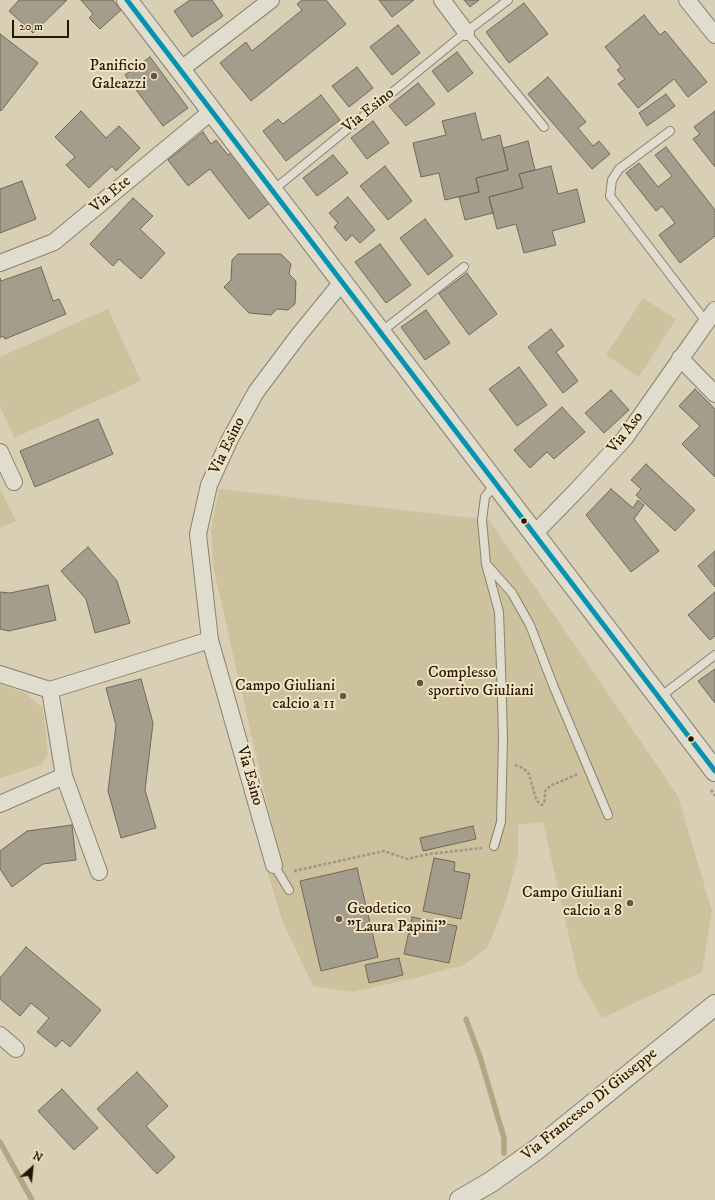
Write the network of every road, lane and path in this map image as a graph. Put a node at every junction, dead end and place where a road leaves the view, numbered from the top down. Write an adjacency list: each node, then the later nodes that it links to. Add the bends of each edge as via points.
1 (127, 0): 8 (street)
2 (271, 0): 8 (street)
3 (442, 0): 6 (street)
4 (508, 0): 6 (lane, Via Esino)
5 (687, 0): 7 (street)
6 (466, 32): 10 (lane); 12 (lane, Via Esino)
7 (715, 35)
8 (180, 70): 9 (street)
9 (212, 112): 12 (street); 13 (street, Via Ete, via 54,242)
10 (544, 127)
11 (670, 131): 16 (lane, Via Aso, via 618,169 612,180 610,196)
12 (272, 190): 15 (street)
13 (0, 263)
14 (464, 267): 17 (lane)
15 (342, 282): 17 (street); 25 (street, Via Esino, via 256,392 230,439 210,485 198,534)
16 (711, 316): 18 (street, Via Aso)
17 (381, 332): 22 (street)
18 (680, 358): 19 (street); 23 (street, Via Aso, via 625,438)
19 (715, 394)
20 (0, 452): 21 (street)
21 (14, 482)
22 (495, 483): 23 (street); 24 (lane, via 485,497 482,520)
23 (534, 534): 29 (street)
24 (486, 564): 31 (lane, via 512,593 530,626); 36 (lane, via 498,612 503,730 501,822)
25 (210, 640): 28 (street); 37 (street, Via Esino)
26 (715, 655): 29 (lane)
27 (0, 674): 28 (street)
28 (50, 690): 33 (street)
29 (659, 698): 32 (street)
30 (516, 765): 31 (path, via 524,768 529,774 535,796 542,805 545,800 544,791 550,786)
31 (589, 769): 35 (lane)
32 (715, 771)
33 (64, 776): 34 (street); 38 (street)
34 (0, 804)
35 (608, 814)
36 (494, 846): 37 (path, via 429,854 407,860 384,851)
37 (277, 870): 39 (lane)
38 (99, 872)
39 (289, 890)
40 (715, 1005): 43 (street, Via Francesco Di Giuseppe, via 536,1150 491,1182)
41 (0, 1035): 42 (street)
42 (16, 1049)
43 (460, 1200)

